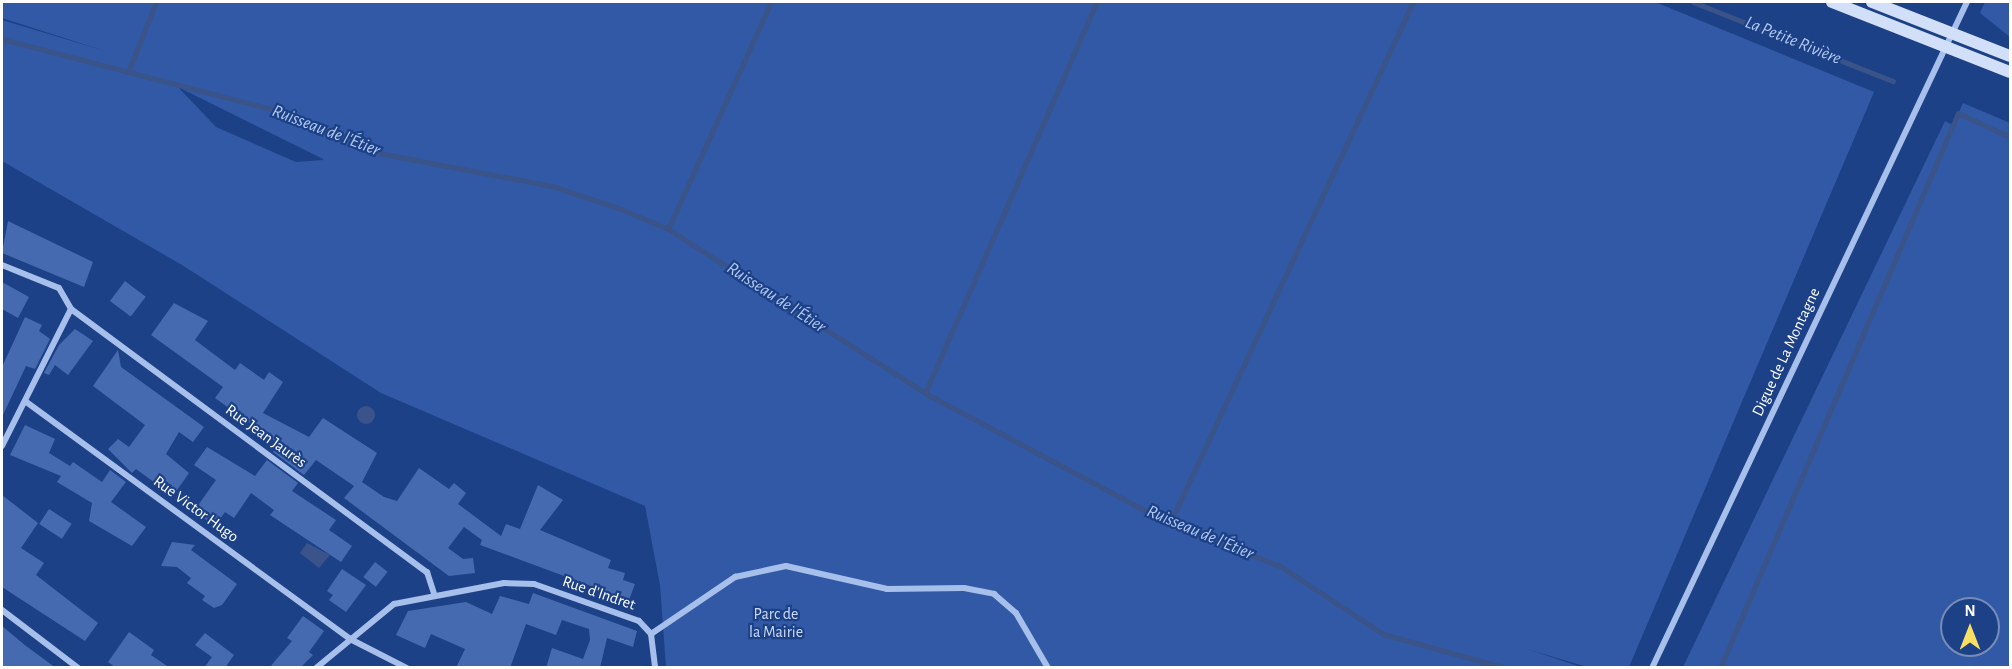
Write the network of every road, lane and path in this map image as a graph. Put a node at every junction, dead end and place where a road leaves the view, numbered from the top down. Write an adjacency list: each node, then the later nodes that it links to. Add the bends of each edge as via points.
1 (1832, 2): 5 (main road)
2 (1872, 2): 4 (main road)
3 (1967, 2): 4 (street, Digue de La Montagne)
4 (1952, 33): 5 (street, Digue de La Montagne); 6 (main road)
5 (1945, 48): 7 (main road); 21 (street, Digue de La Montagne)
6 (2010, 56)
7 (2010, 72)
8 (2, 265): 9 (street, Rue Jean Jaurès, via 58,288)
9 (71, 309): 10 (street); 12 (street, Rue Jean Jaurès, via 427,572)
10 (25, 401): 11 (street); 15 (street, Rue Victor Hugo)
11 (2, 446)
12 (434, 593): 14 (street, Rue d'Indret, via 534,584 639,621); 15 (street, Rue d'Indret, via 394,604)
13 (2, 610): 16 (street)
14 (651, 634): 19 (street); 20 (street, via 735,577 786,566 887,589 964,588 994,594 1016,613)
15 (350, 639): 17 (street, Rue d'Indret); 18 (street, Rue Victor Hugo)
16 (78, 668)
17 (316, 668)
18 (407, 668)
19 (655, 668)
20 (1048, 668)
21 (1652, 668)

